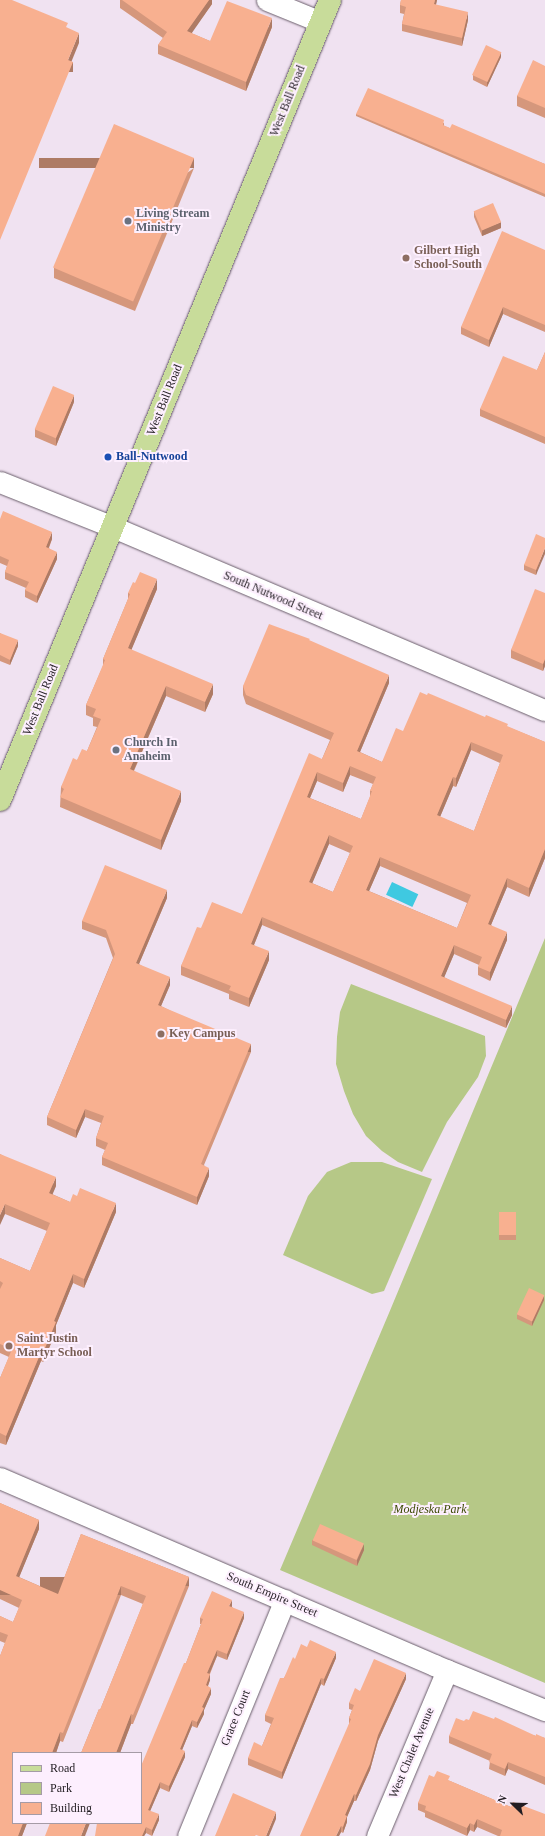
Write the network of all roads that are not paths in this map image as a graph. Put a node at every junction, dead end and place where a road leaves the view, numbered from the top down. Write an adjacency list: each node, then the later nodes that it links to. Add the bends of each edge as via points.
1 (267, 0): 3 (street)
2 (330, 0): 3 (main road, West Ball Road)
3 (320, 22): 5 (main road, West Ball Road)
4 (0, 482): 5 (street, South Nutwood Street)
5 (112, 527): 6 (street, South Nutwood Street); 7 (main road, West Ball Road)
6 (545, 710)
7 (0, 800)
8 (0, 1478): 9 (street, South Empire Street)
9 (285, 1600): 10 (street, South Empire Street); 13 (street, Grace Court)
10 (447, 1670): 11 (street, South Empire Street); 12 (street, West Chalet Avenue)
11 (545, 1710)
12 (383, 1834)
13 (188, 1836)

